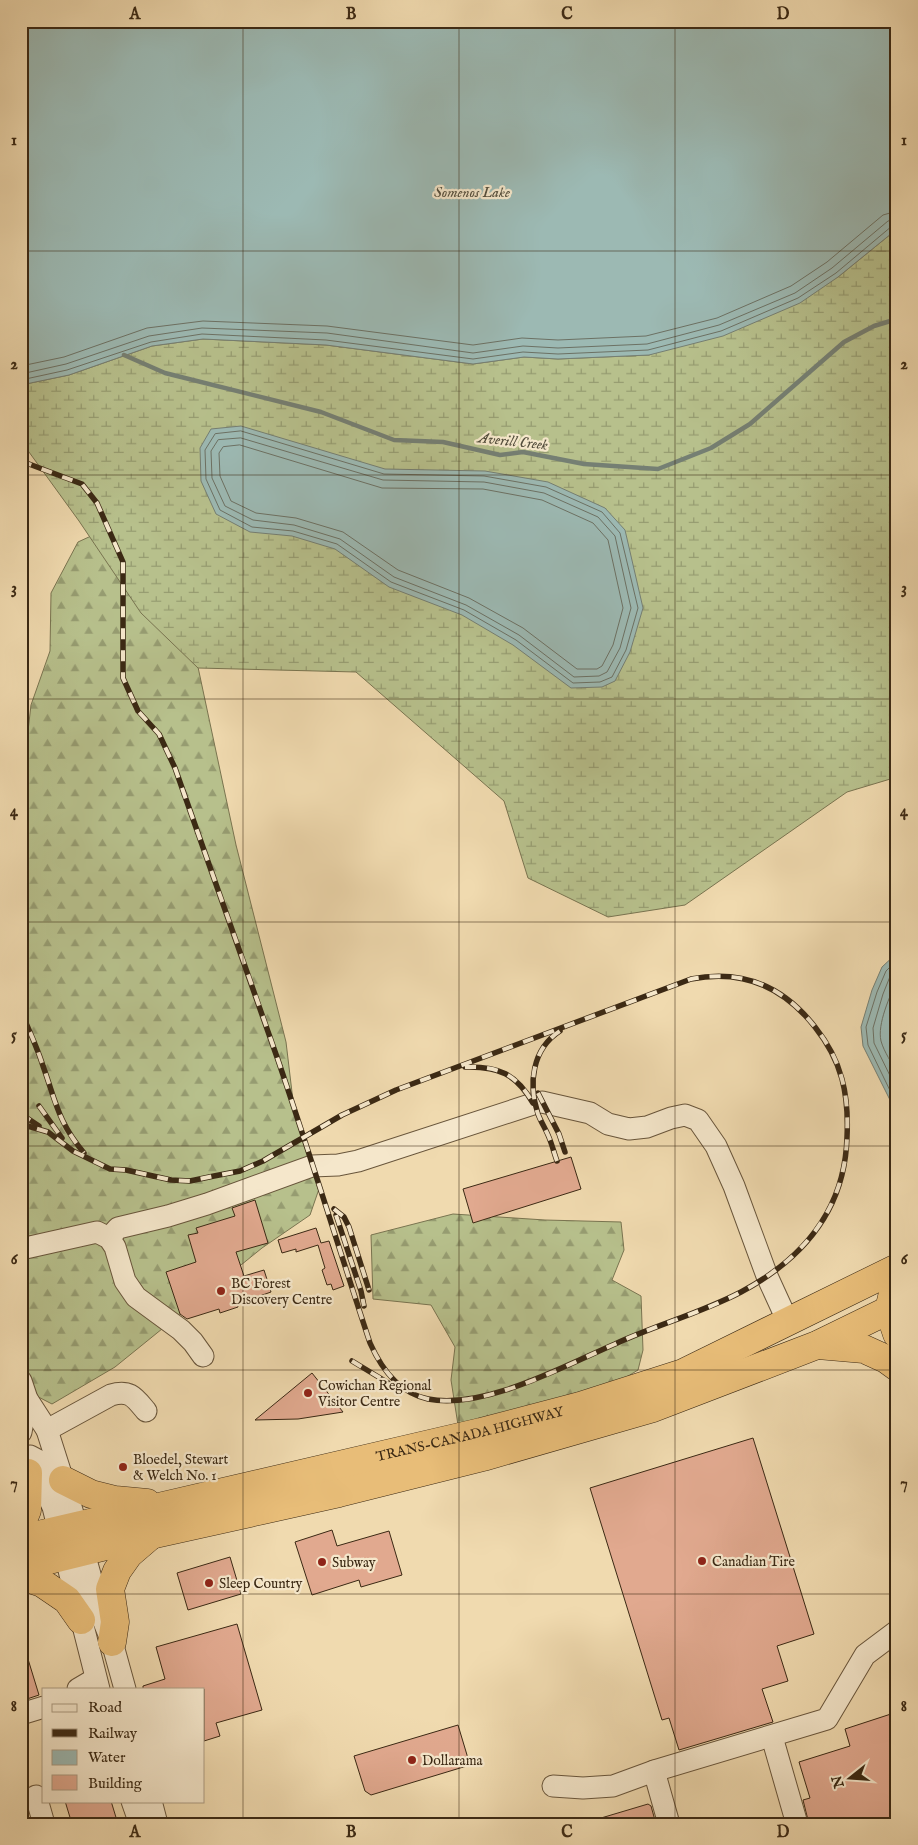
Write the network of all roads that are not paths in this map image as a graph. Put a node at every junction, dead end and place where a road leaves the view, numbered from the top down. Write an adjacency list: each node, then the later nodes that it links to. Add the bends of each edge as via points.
1 (109, 1238): 2 (street, via 97,1232); 6 (street, via 118,1228 207,1204 312,1166 358,1161 536,1103 590,1113 608,1124 629,1129 685,1115 698,1120 716,1146); 8 (street, via 115,1247 125,1282 136,1297 181,1330)
2 (21, 1249)
3 (897, 1268): 6 (highway, TRANS-CANADA HIGHWAY)
4 (897, 1280): 5 (highway)
5 (894, 1317): 7 (highway, TRANS-CANADA HIGHWAY)
6 (788, 1322): 16 (highway, TRANS-CANADA HIGHWAY, via 683,1373 580,1406)
7 (816, 1345): 9 (highway, via 864,1349); 18 (highway, TRANS-CANADA HIGHWAY, via 653,1408 483,1457)
8 (203, 1356)
9 (897, 1367)
10 (24, 1390): 12 (street); 13 (street)
11 (146, 1411): 12 (street, via 135,1398 120,1392)
12 (47, 1430): 15 (street)
13 (21, 1432)
14 (23, 1467): 15 (street, via 30,1456 47,1465); 17 (highway, via 27,1510); 20 (street, via 47,1492)
15 (63, 1480): 16 (highway, via 91,1494); 20 (street)
16 (163, 1506): 20 (highway, TRANS-CANADA HIGHWAY)
17 (21, 1525)
18 (151, 1535): 20 (highway, TRANS-CANADA HIGHWAY); 25 (highway, via 129,1554 110,1589 115,1622)
19 (21, 1539): 20 (highway, TRANS-CANADA HIGHWAY)
20 (71, 1541): 21 (highway, TRANS-CANADA HIGHWAY); 23 (street); 25 (street)
21 (21, 1566)
22 (21, 1576): 23 (highway, via 42,1583 67,1600)
23 (81, 1620): 26 (street)
24 (897, 1631): 30 (street, via 865,1655 827,1719)
25 (112, 1642): 27 (street)
26 (90, 1685)
27 (123, 1688)
28 (42, 1708): 29 (street)
29 (21, 1714)
30 (772, 1737): 31 (street); 40 (street)
31 (654, 1771): 32 (street, via 613,1786); 39 (street)
32 (553, 1786)
33 (36, 1796): 36 (street)
34 (132, 1802): 37 (street)
35 (151, 1802): 38 (street)
36 (44, 1824)
37 (140, 1824)
38 (157, 1824)
39 (669, 1824)
40 (797, 1824)

